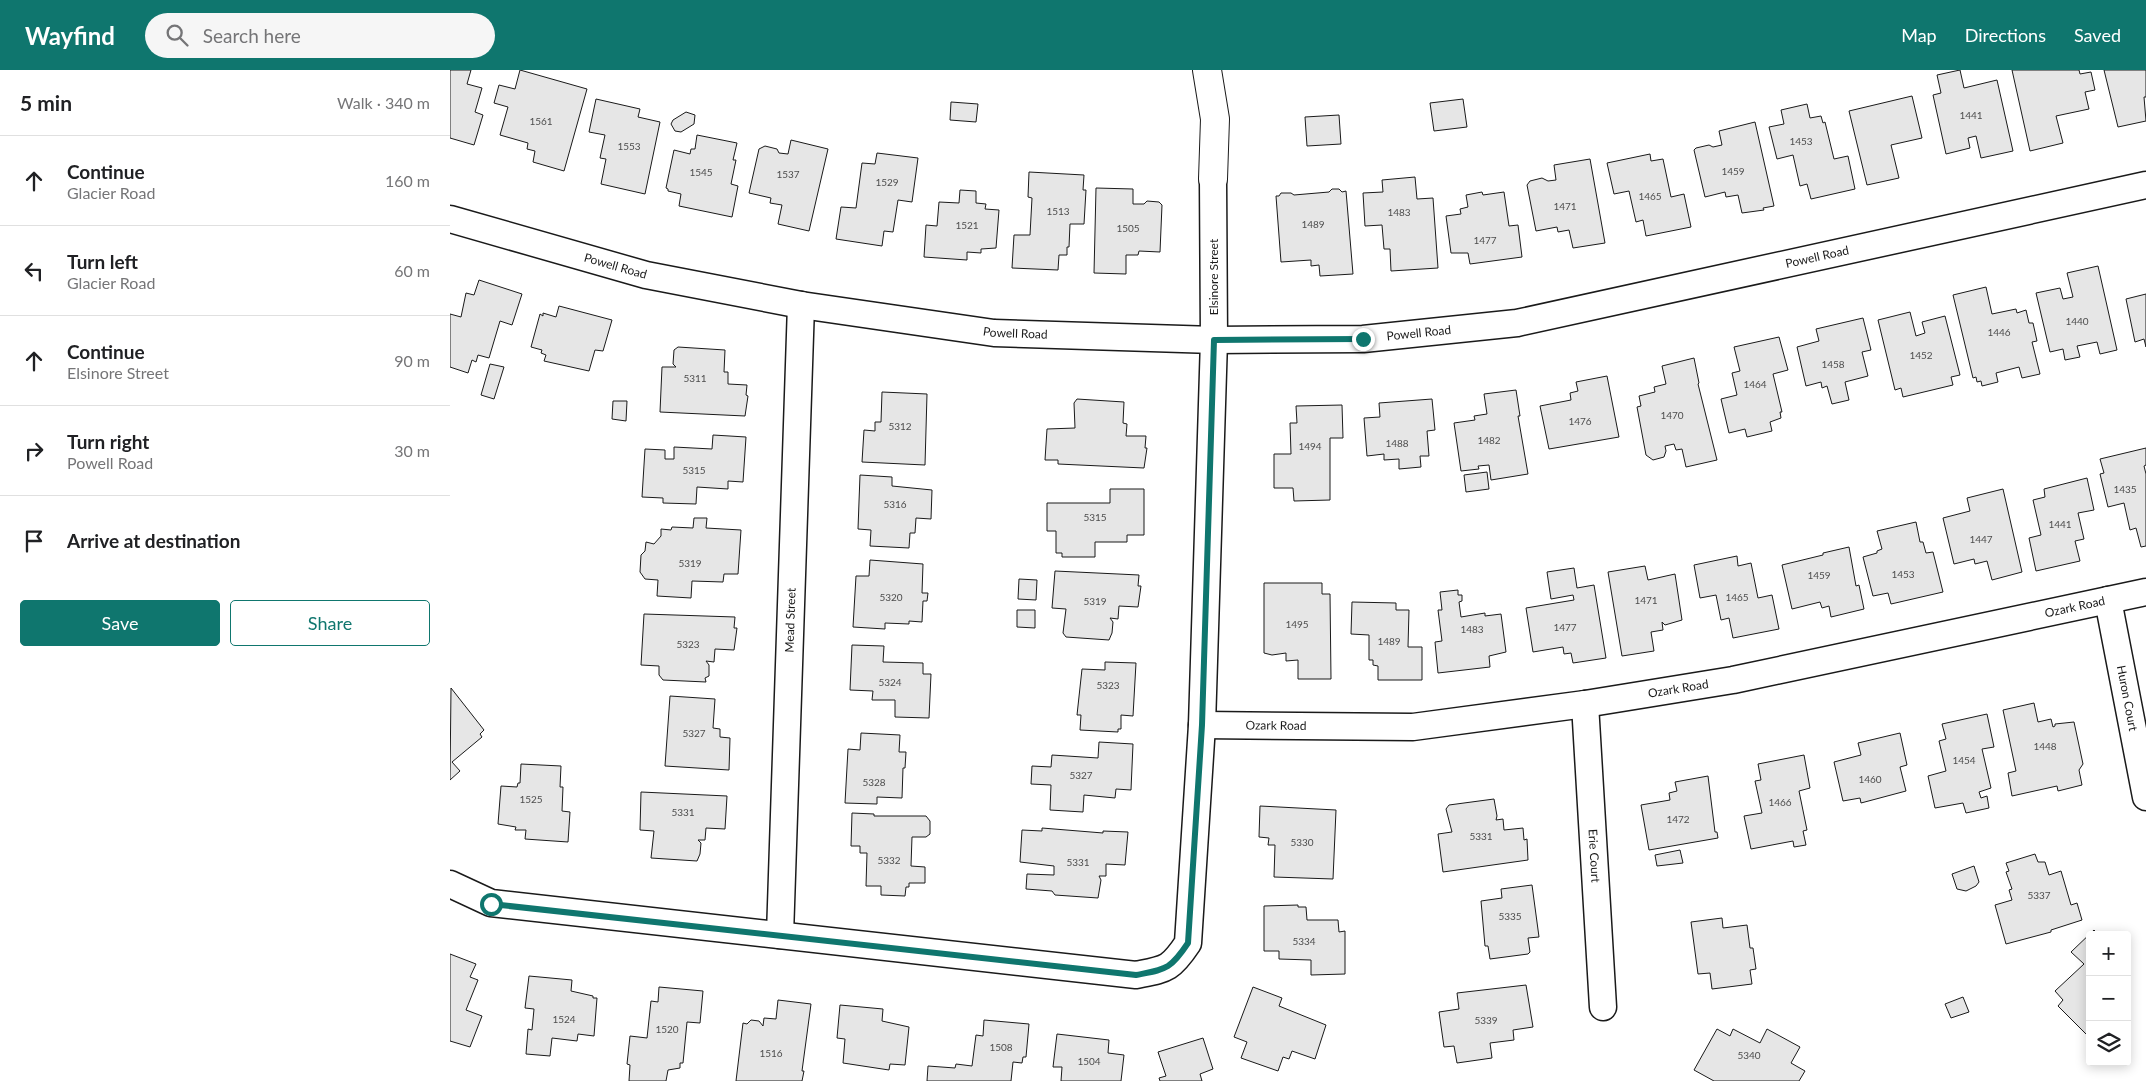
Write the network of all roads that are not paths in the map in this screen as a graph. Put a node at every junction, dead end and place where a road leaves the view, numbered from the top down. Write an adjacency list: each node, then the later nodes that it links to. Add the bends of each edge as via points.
1 (1207, 70): 2 (street, Elsinore Street, via 1214,119)
2 (1213, 179): 6 (street, Elsinore Street)
3 (2146, 185): 6 (street, Powell Road, via 1517,323 1363,339)
4 (450, 219): 5 (street, Powell Road, via 646,275)
5 (801, 305): 6 (street, Powell Road, via 994,333); 13 (street, Mead Street)
6 (1214, 340): 10 (street, Elsinore Street)
7 (2146, 592): 8 (street, Ozark Road)
8 (2108, 600): 9 (street, Ozark Road, via 1733,680); 11 (street, Huron Court)
9 (1585, 704): 10 (street, Ozark Road, via 1413,727); 14 (street, Erie Court)
10 (1202, 725): 13 (street, Elsinore Street, via 1188,943 1177,960 1166,969 1136,975)
11 (2146, 797)
12 (450, 884): 13 (street, Elsinore Street, via 491,904)
13 (780, 935)
14 (1603, 1007)

